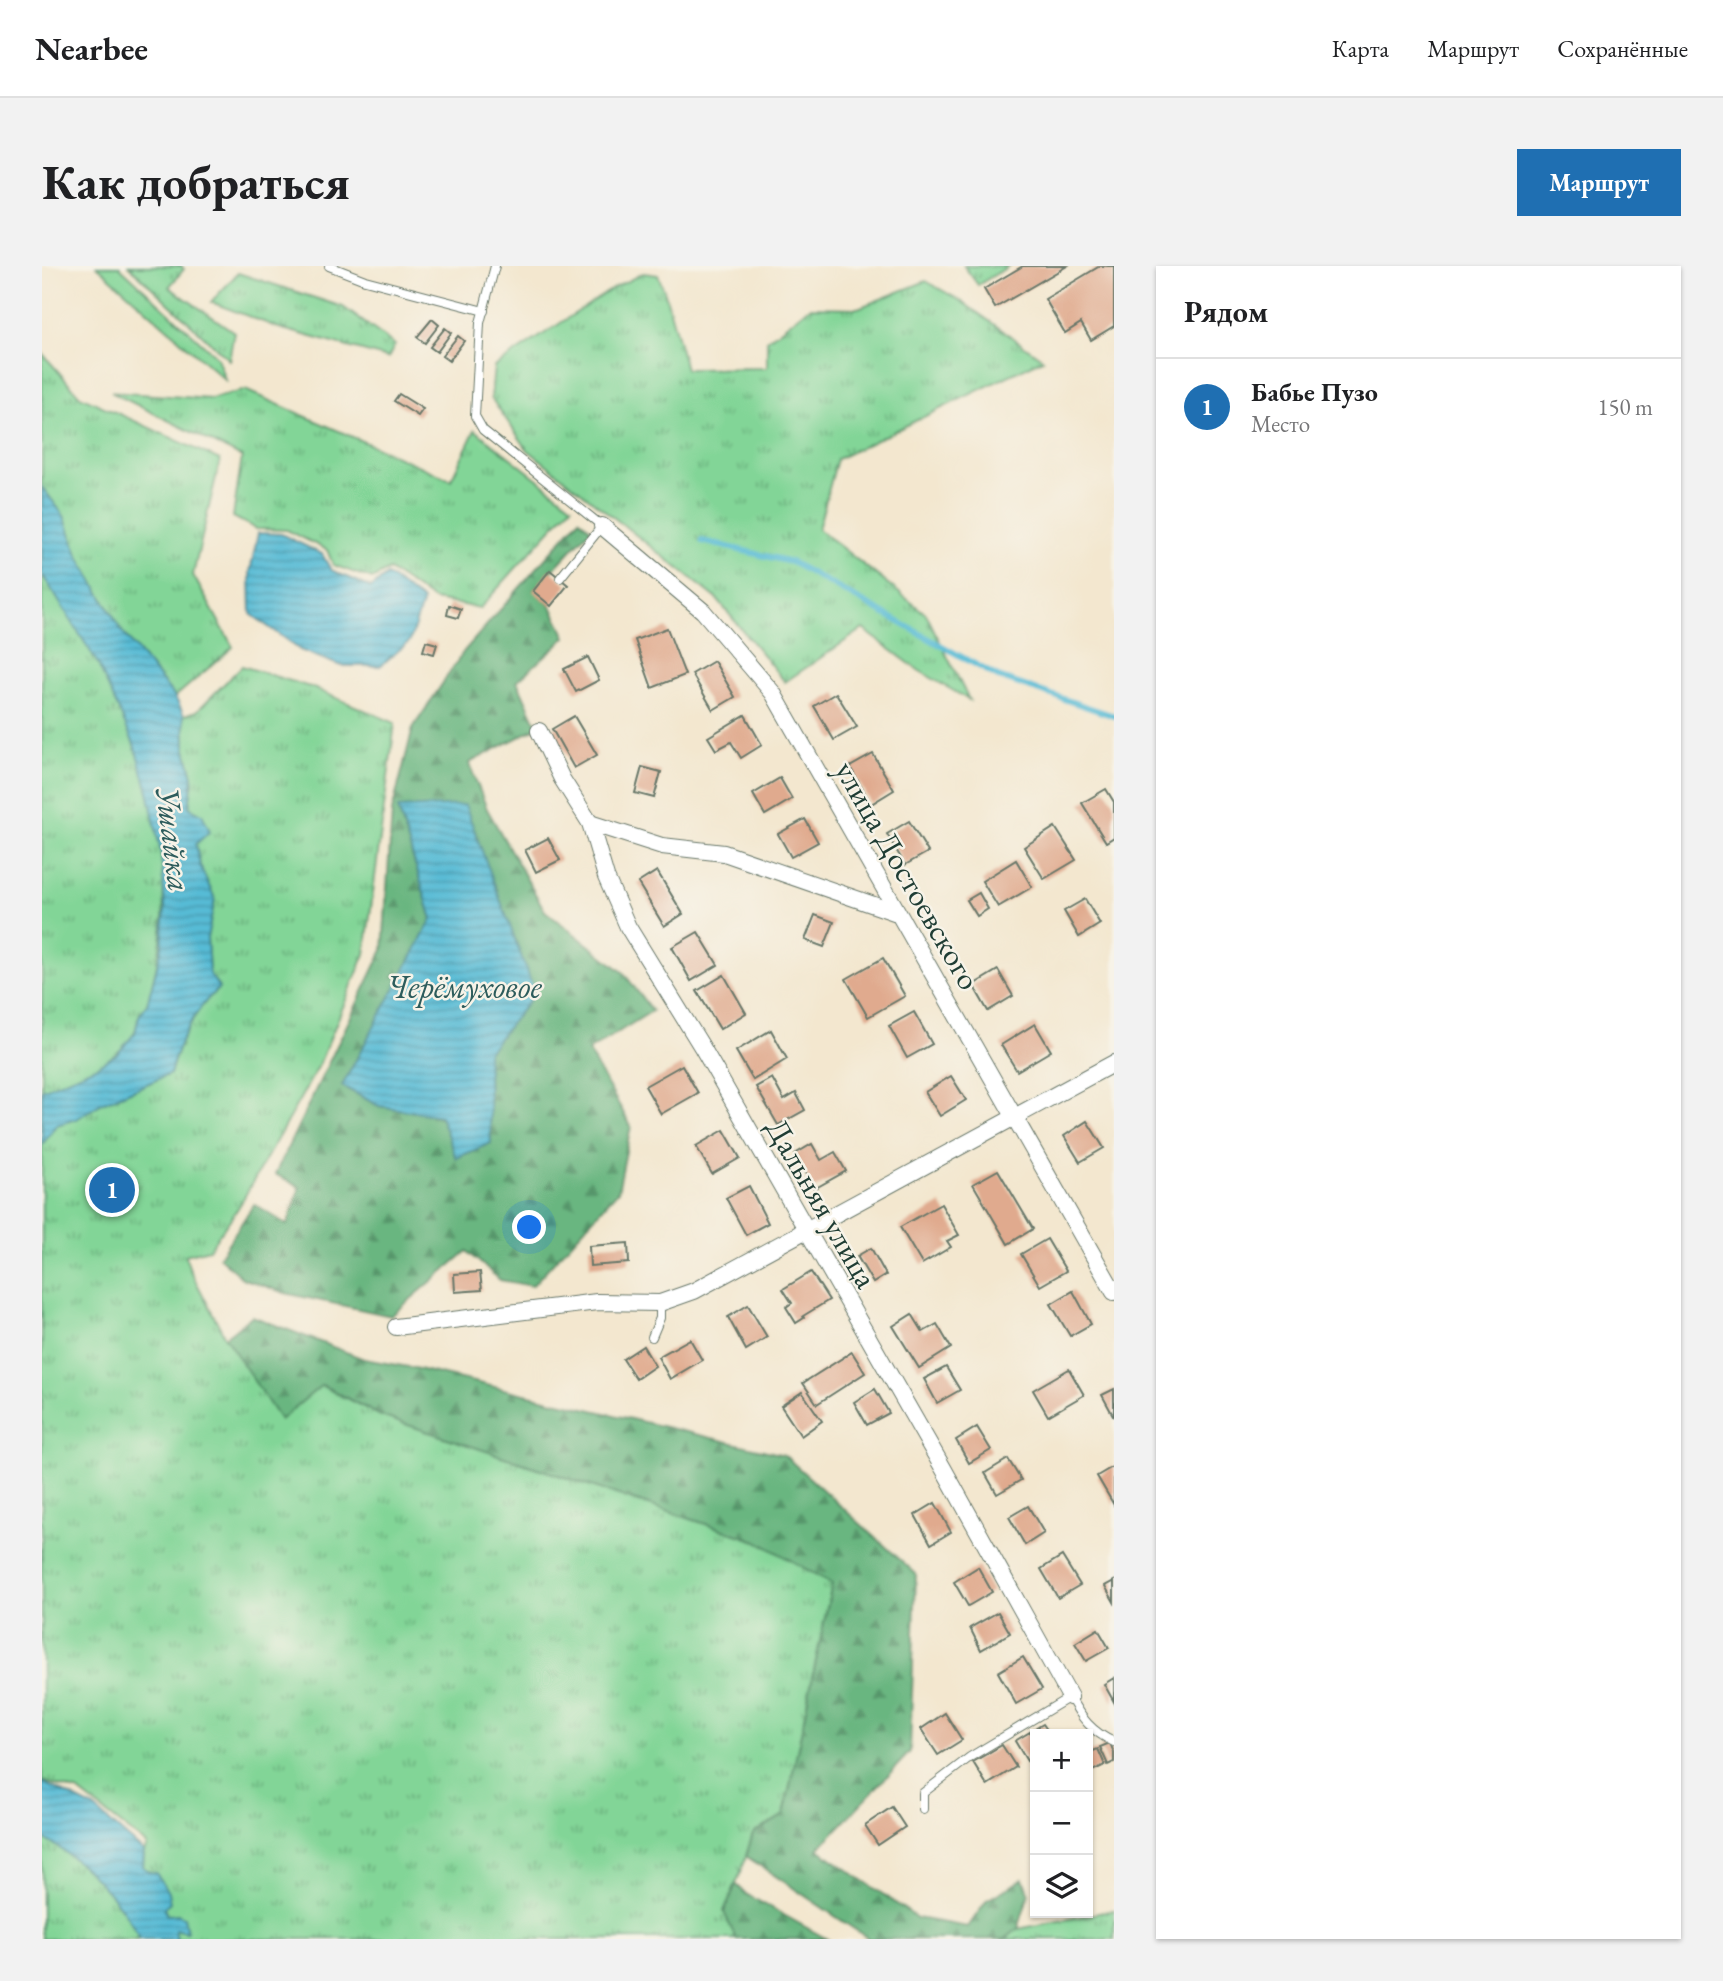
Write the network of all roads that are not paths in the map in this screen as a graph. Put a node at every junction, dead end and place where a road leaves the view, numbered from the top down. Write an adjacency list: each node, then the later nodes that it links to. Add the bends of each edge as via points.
1 (329, 266): 3 (lane)
2 (495, 266): 3 (lane)
3 (484, 311): 4 (lane, via 475,416 483,429)
4 (602, 526): 5 (lane); 8 (street, улица Достоевского, via 703,611 773,693)
5 (560, 578)
6 (539, 732): 7 (street, Дальняя улица)
7 (590, 823): 8 (street, via 662,846 724,853); 11 (street, Дальняя улица, via 606,877 628,926)
8 (897, 912): 10 (street, улица Достоевского)
9 (1114, 1063): 10 (street)
10 (1013, 1116): 11 (street); 12 (street, улица Достоевского)
11 (806, 1232): 13 (street, via 694,1291); 16 (street, Дальняя улица)
12 (1114, 1292)
13 (660, 1303): 14 (street, via 597,1302); 15 (lane)
14 (396, 1327)
15 (652, 1337)
16 (1070, 1697): 17 (lane, via 1082,1719); 18 (lane, via 970,1757 923,1793)
17 (1114, 1742)
18 (923, 1809)

